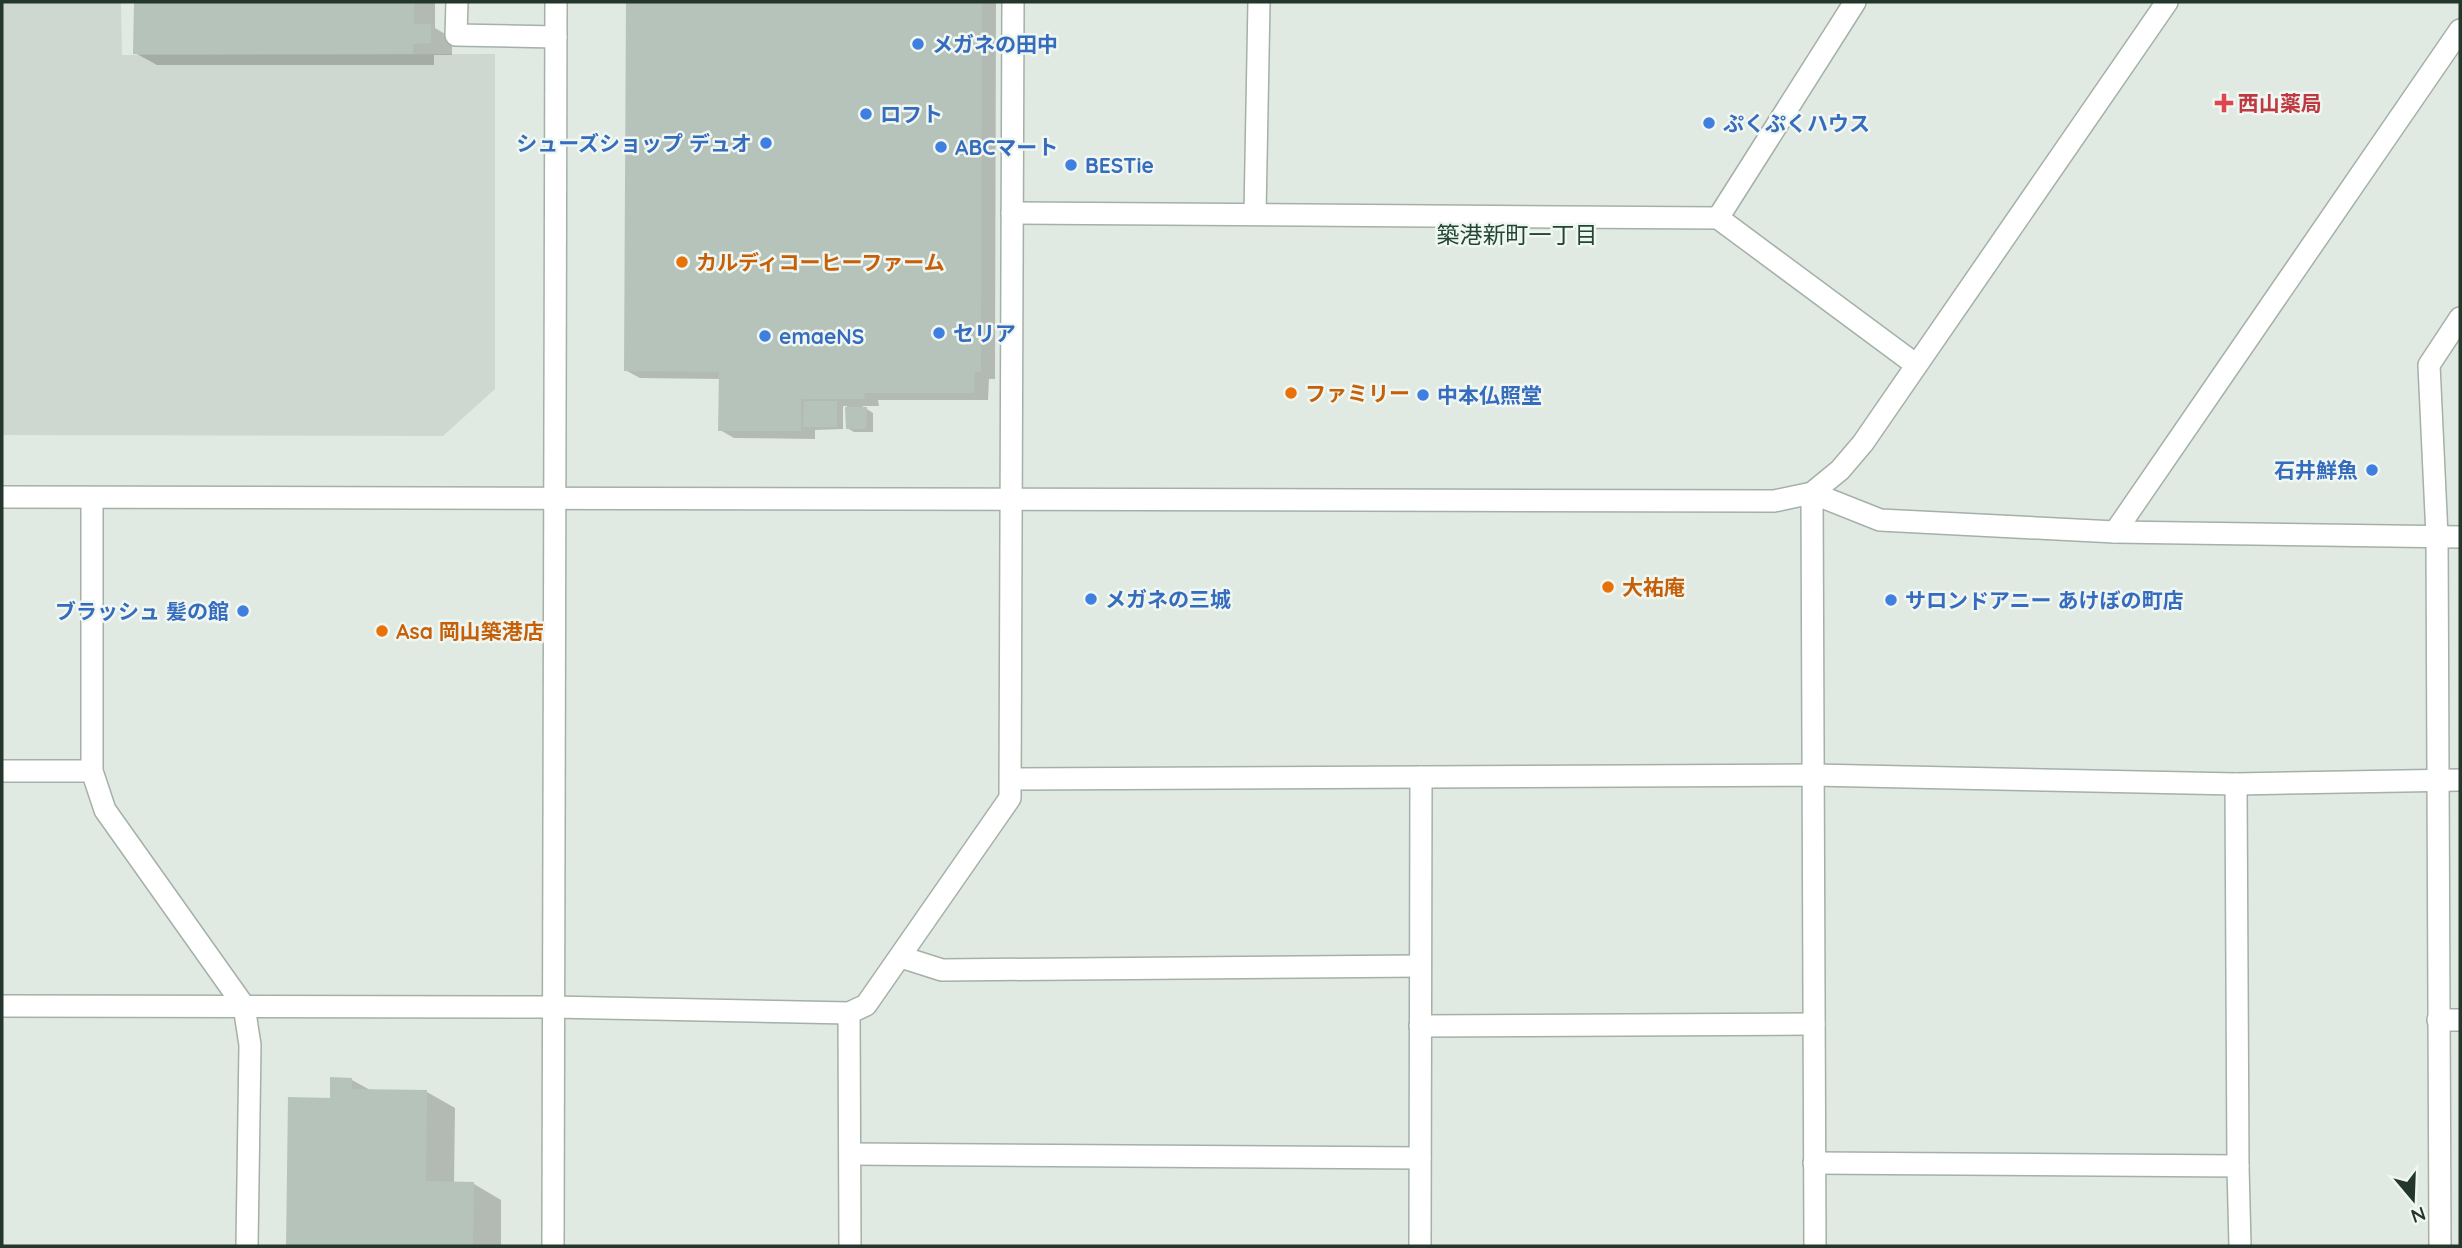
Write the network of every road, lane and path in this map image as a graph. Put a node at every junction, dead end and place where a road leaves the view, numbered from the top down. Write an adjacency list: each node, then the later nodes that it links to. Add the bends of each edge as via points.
1 (457, 2): 8 (street, via 456,36)
2 (556, 2): 8 (street)
3 (1013, 2): 9 (street)
4 (1259, 2): 10 (street)
5 (1855, 2): 11 (street)
6 (2167, 2): 13 (street)
7 (2460, 30): 19 (street)
8 (556, 37): 17 (street)
9 (1012, 213): 10 (street); 18 (street)
10 (1255, 214): 11 (street)
11 (1718, 218): 13 (street)
12 (2460, 318): 20 (street, via 2429,365)
13 (1915, 364): 14 (street, via 1863,443)
14 (1812, 493): 18 (street, via 1774,501); 19 (street, via 1881,520); 24 (street)
15 (2, 497): 16 (street)
16 (92, 498): 17 (street); 23 (street)
17 (553, 500): 18 (street); 34 (street)
18 (1012, 500): 26 (street)
19 (2115, 532): 20 (street)
20 (2437, 536): 21 (street); 27 (street)
21 (2460, 537)
22 (2, 771): 23 (street)
23 (92, 771): 33 (street, via 105,810)
24 (1814, 775): 25 (street); 29 (street); 38 (street)
25 (1421, 777): 26 (street); 31 (street)
26 (1011, 779): 30 (street, via 1010,798)
27 (2435, 780): 28 (street); 29 (street); 36 (street)
28 (2460, 780)
29 (2236, 784): 43 (street)
30 (901, 957): 31 (street, via 942,970); 35 (street, via 866,1005)
31 (1420, 966): 39 (street)
32 (2, 1006): 33 (street)
33 (244, 1006): 34 (street); 44 (street, via 250,1045)
34 (553, 1007): 35 (street); 45 (street)
35 (849, 1013): 40 (street)
36 (2438, 1020): 37 (street); 50 (street)
37 (2460, 1020)
38 (1814, 1024): 39 (street); 42 (street)
39 (1420, 1026): 41 (street)
40 (850, 1154): 41 (street); 46 (street)
41 (1420, 1158): 47 (street)
42 (1814, 1163): 43 (street); 48 (street)
43 (2238, 1166): 49 (street)
44 (247, 1246)
45 (553, 1246)
46 (850, 1246)
47 (1420, 1246)
48 (1815, 1246)
49 (2240, 1246)
50 (2440, 1246)

